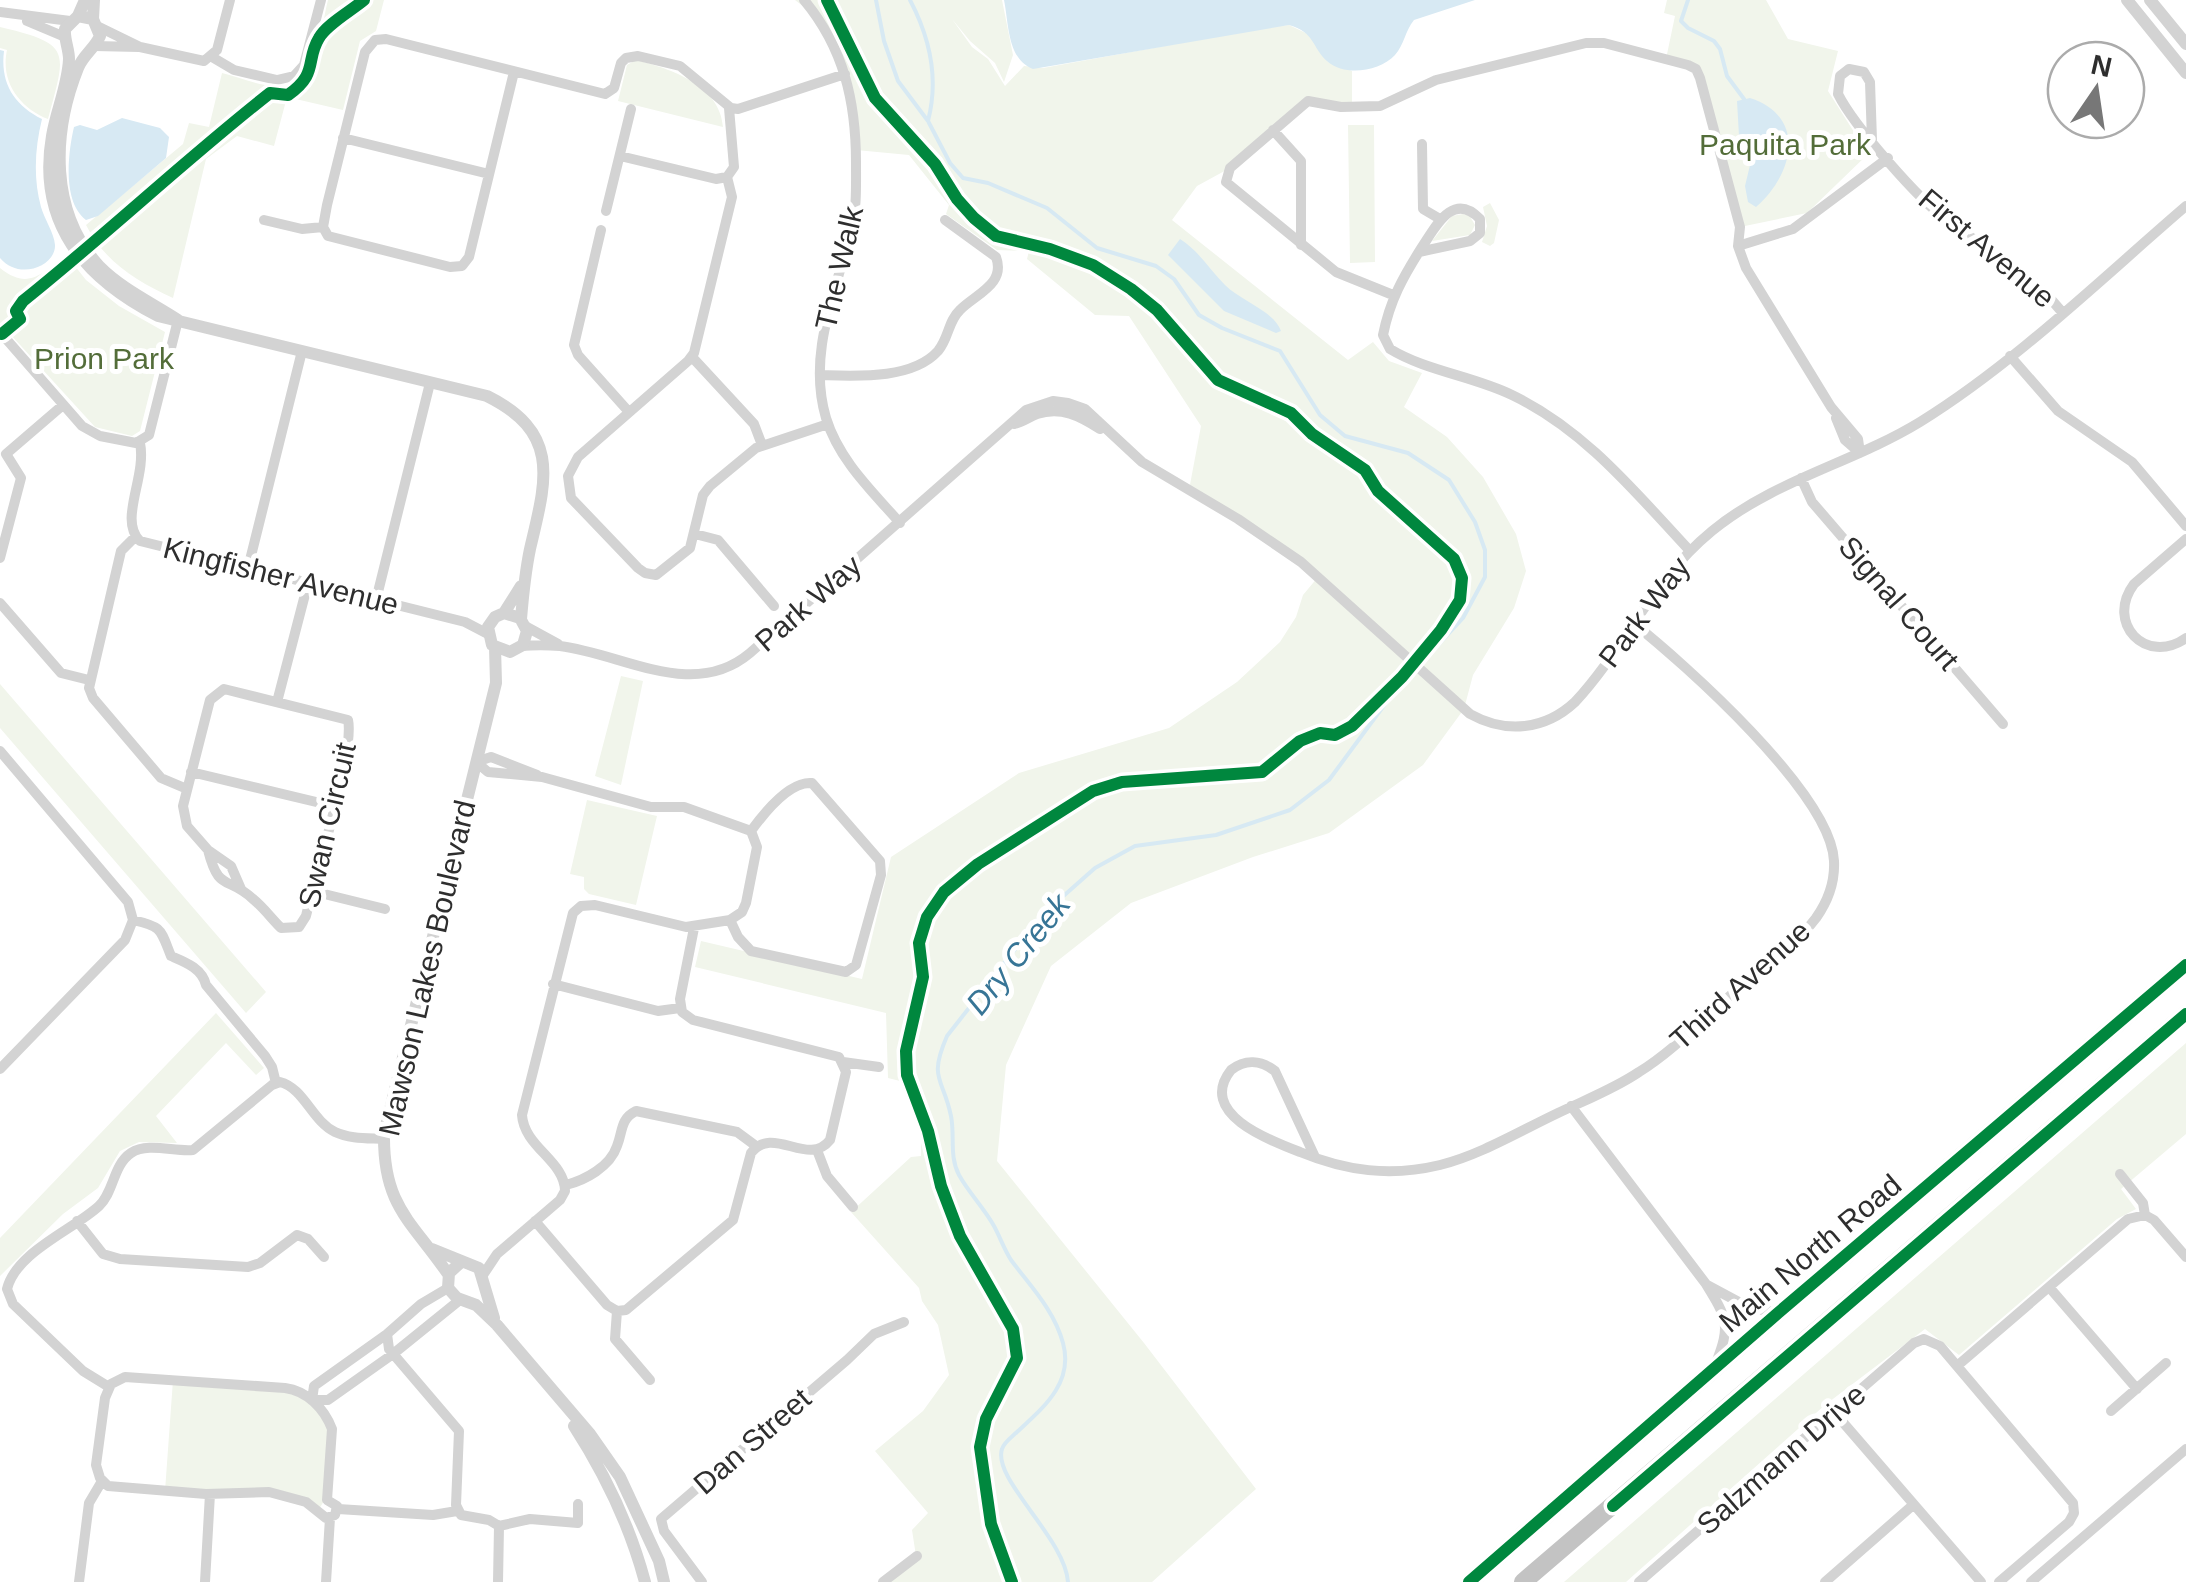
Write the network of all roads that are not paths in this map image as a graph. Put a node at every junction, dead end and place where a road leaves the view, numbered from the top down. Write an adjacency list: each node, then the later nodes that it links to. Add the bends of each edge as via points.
1 (85, 0): 10 (street)
2 (94, 0): 11 (street)
3 (230, 0): 16 (street)
4 (321, 0): 16 (street, via 304,66 294,76 278,80 234,70)
5 (804, 0): 19 (street, The Walk)
6 (2127, 0): 18 (street)
7 (2155, 3): 13 (street)
8 (0, 12): 9 (street)
9 (17, 16): 10 (street); 12 (street)
10 (74, 18): 11 (street); 12 (street)
11 (96, 23): 14 (street, via 100,36); 15 (street)
12 (66, 40): 14 (street, via 78,50); 42 (street, via 68,68 48,168 68,242 98,277 132,302)
13 (2186, 44)
14 (92, 47): 15 (street); 42 (street, via 77,70 61,140 66,209 102,268)
15 (140, 47): 16 (street, via 197,61)
16 (212, 56)
17 (514, 72): 20 (street, via 605,94 614,88 621,63 638,56 686,70); 23 (street, via 375,40 365,52); 28 (street)
18 (2186, 73)
19 (845, 74): 20 (street); 47 (street, The Walk, via 856,123 855,213)
20 (729, 108): 29 (street, via 734,167)
21 (632, 109): 26 (street)
22 (1274, 130): 37 (street, via 1301,161); 37 (street, via 1230,168 1226,182); 38 (street, via 1308,101 1380,106 1436,80 1604,42 1698,72 1740,227)
23 (343, 138): 28 (street); 35 (street)
24 (1872, 140): 24 (street, First Avenue, via 1838,94 1840,76 1849,70 1864,72 1870,82); 27 (street, First Avenue)
25 (1422, 144): 32 (street, via 1423,209)
26 (620, 156): 29 (street, via 716,180); 31 (street)
27 (1888, 158): 38 (street, via 1793,230); 41 (street, First Avenue, via 1934,210 2024,271)
28 (489, 174): 35 (street, via 469,257 458,268 334,238)
29 (727, 177): 46 (street, via 732,197)
30 (2186, 206): 41 (street, Park Way)
31 (606, 211)
32 (1440, 218): 39 (street); 39 (street, via 1468,210 1480,219 1480,232 1470,241)
33 (264, 220): 35 (street)
34 (945, 220): 47 (street, via 992,252 999,265 992,284 955,315 937,352 921,363 880,376)
35 (323, 227)
36 (601, 230): 50 (street, via 574,345)
37 (1302, 245): 40 (street, via 1336,272)
38 (1738, 246): 54 (street, via 1845,440)
39 (1419, 252): 40 (street)
40 (1393, 295): 62 (street, via 1383,335 1390,349 1496,388 1557,420 1594,449)
41 (2062, 312): 45 (street, Park Way)
42 (178, 320): 44 (street); 52 (street, Kingfisher Avenue, via 149,435)
43 (0, 332): 49 (street)
44 (302, 351): 48 (street); 64 (street)
45 (2010, 356): 54 (street, Park Way, via 1939,410); 58 (street, via 2058,411 2132,462)
46 (692, 357): 50 (street); 53 (street, via 754,424)
47 (820, 375): 51 (street, The Walk)
48 (430, 383): 65 (street, via 498,402 534,434 546,474); 67 (street)
49 (63, 404): 52 (street, via 93,433); 55 (street)
50 (628, 412): 59 (street, via 574,461 571,498 651,575 684,554)
51 (828, 424): 53 (street); 57 (street, The Walk, via 851,468)
52 (140, 443): 60 (street, Kingfisher Avenue, via 143,466 129,521)
53 (762, 445): 59 (street, via 704,492)
54 (1860, 453): 56 (street, Park Way)
55 (3, 456): 63 (street, via 21,478)
56 (1801, 478): 62 (street, Park Way, via 1730,516); 81 (street, Signal Court, via 1812,502)
57 (900, 523): 71 (street, Park Way, via 1013,424 1059,406 1286,551 1484,720 1517,727 1560,714 1580,697); 75 (street, Park Way, via 720,671 678,675)
58 (2186, 526)
59 (695, 534): 69 (street, via 720,543)
60 (135, 537): 64 (street, Kingfisher Avenue); 78 (street, via 122,551)
61 (2186, 539): 74 (street, via 2134,584 2123,610 2129,630 2147,645 2167,647)
62 (1690, 550): 71 (street, Park Way)
63 (0, 558)
64 (248, 568): 66 (street, Kingfisher Avenue)
65 (524, 579): 70 (street); 72 (street)
66 (308, 583): 67 (street, Kingfisher Avenue); 80 (street)
67 (376, 600): 73 (street, Kingfisher Avenue)
68 (0, 603): 78 (street, via 62,673)
69 (774, 606)
70 (504, 614): 72 (street); 73 (street)
71 (1632, 622): 103 (street, Third Avenue, via 1711,689 1812,805 1831,840 1833,876 1816,917 1783,950 1642,1070)
72 (523, 623): 75 (street, Park Way); 77 (street, via 526,638)
73 (489, 628): 76 (street)
74 (2186, 638)
75 (563, 646): 77 (street, Park Way)
76 (495, 647): 77 (street); 79 (street, Mawson Lakes Boulevard)
77 (517, 649): 79 (street, Mawson Lakes Boulevard)
78 (89, 680): 85 (street, via 93,698 161,778)
79 (496, 683): 83 (street, Mawson Lakes Boulevard)
80 (277, 702): 84 (street, Swan Circuit, via 218,691 207,706); 86 (street, Swan Circuit, via 348,720)
81 (2003, 724)
82 (0, 752): 92 (street, via 128,902)
83 (476, 762): 87 (street, via 488,772 542,778 651,807 684,807); 104 (street, Mawson Lakes Boulevard)
84 (191, 772): 85 (street, Swan Circuit); 86 (street)
85 (186, 789): 88 (street, Swan Circuit, via 185,820)
86 (334, 806): 90 (street, Swan Circuit)
87 (750, 831): 93 (street, via 757,847 746,903); 93 (street, via 796,786 812,783 877,856 881,874 857,962 846,972 751,951)
88 (208, 850): 89 (street, Swan Circuit, via 232,866); 89 (street, Swan Circuit, via 218,878)
89 (241, 889): 90 (street, Swan Circuit, via 281,928 292,930 304,923)
90 (312, 891): 91 (street)
91 (385, 909)
92 (133, 920): 101 (street, via 125,940); 102 (street, via 164,933 170,956 204,978 272,1066)
93 (730, 920): 94 (street)
94 (694, 928): 96 (street, via 581,906 570,918); 97 (street)
95 (2186, 966): 124 (highway, Main North Road)
96 (554, 984): 97 (street, via 658,1011); 109 (street, via 522,1121)
97 (680, 1008): 99 (street, via 692,1020 831,1053)
98 (2186, 1014): 159 (highway, Main North Road)
99 (843, 1062): 100 (street); 106 (street, via 846,1076 831,1138)
100 (880, 1067)
101 (0, 1069)
102 (276, 1083): 104 (street, via 292,1088 334,1132); 112 (street, via 196,1148 130,1154 102,1204)
103 (1571, 1106): 107 (street, Third Avenue, via 1436,1166 1364,1172); 119 (street)
104 (384, 1139): 114 (street, Mawson Lakes Boulevard, via 394,1200)
105 (756, 1146): 106 (street, via 770,1141); 109 (street, via 736,1132 636,1110 625,1118 611,1158); 123 (street, via 733,1220 631,1308)
106 (817, 1150): 110 (street, via 827,1176)
107 (1315, 1157): 107 (street, Third Avenue, via 1230,1115 1221,1092 1231,1070 1250,1062 1275,1071)
108 (2120, 1174): 111 (street)
109 (566, 1185): 113 (street, via 560,1200)
110 (853, 1206)
111 (2145, 1215): 116 (street); 120 (street, via 2131,1217)
112 (78, 1221): 115 (street, via 102,1254 114,1259 248,1267 297,1235); 121 (street, via 31,1257)
113 (535, 1221): 117 (street); 123 (street)
114 (426, 1246): 117 (street, Mawson Lakes Boulevard); 118 (street, Mawson Lakes Boulevard)
115 (324, 1256)
116 (2186, 1257)
117 (475, 1272): 118 (street); 122 (street, via 476,1296); 126 (street)
118 (448, 1282): 122 (street, Mawson Lakes Boulevard); 127 (street)
119 (1706, 1284): 124 (street); 131 (street, via 1726,1322)
120 (2049, 1287): 130 (street); 134 (street)
121 (3, 1293): 133 (street, via 82,1371)
122 (464, 1299): 126 (street); 128 (street)
123 (616, 1311): 132 (street, via 615,1339)
124 (1778, 1313): 131 (highway, Main North Road)
125 (904, 1322): 156 (street, Dan Street, via 874,1334 661,1520)
126 (497, 1325): 135 (street)
127 (387, 1334): 128 (street); 136 (street, via 314,1386)
128 (393, 1354): 136 (street, via 328,1400); 145 (street, via 459,1431)
129 (2166, 1363): 134 (street)
130 (1957, 1366): 138 (street, Salzmann Drive, via 1936,1342 1914,1342); 164 (street, via 2074,1508 2065,1526)
131 (1714, 1368): 158 (highway, Main North Road)
132 (650, 1380)
133 (109, 1387): 136 (street, via 125,1377 293,1388); 140 (street, via 96,1465)
134 (2137, 1389): 137 (street)
135 (554, 1394): 154 (street, via 596,1460); 155 (street, via 620,1476)
136 (312, 1400): 143 (street, via 333,1434)
137 (2111, 1411)
138 (1834, 1412): 144 (street); 160 (street, Salzmann Drive)
139 (2186, 1450): 165 (street)
140 (102, 1481): 141 (street, via 113,1488); 150 (street, via 90,1503)
141 (210, 1494): 143 (street, via 269,1492); 151 (street)
142 (578, 1504): 147 (street, via 578,1523 530,1519)
143 (323, 1505): 146 (street, via 322,1516)
144 (1913, 1505): 149 (street); 163 (street)
145 (457, 1511): 146 (street); 147 (street)
146 (334, 1514): 152 (street)
147 (499, 1526): 153 (street)
148 (916, 1556): 157 (street)
149 (1837, 1572): 161 (street); 162 (street)
150 (79, 1582)
151 (205, 1582)
152 (326, 1582)
153 (498, 1582)
154 (645, 1582)
155 (664, 1582)
156 (702, 1582)
157 (883, 1582)
158 (1470, 1582)
159 (1523, 1582)
160 (1639, 1582)
161 (1825, 1582)
162 (1846, 1582)
163 (1981, 1582)
164 (1999, 1582)
165 (2031, 1582)

